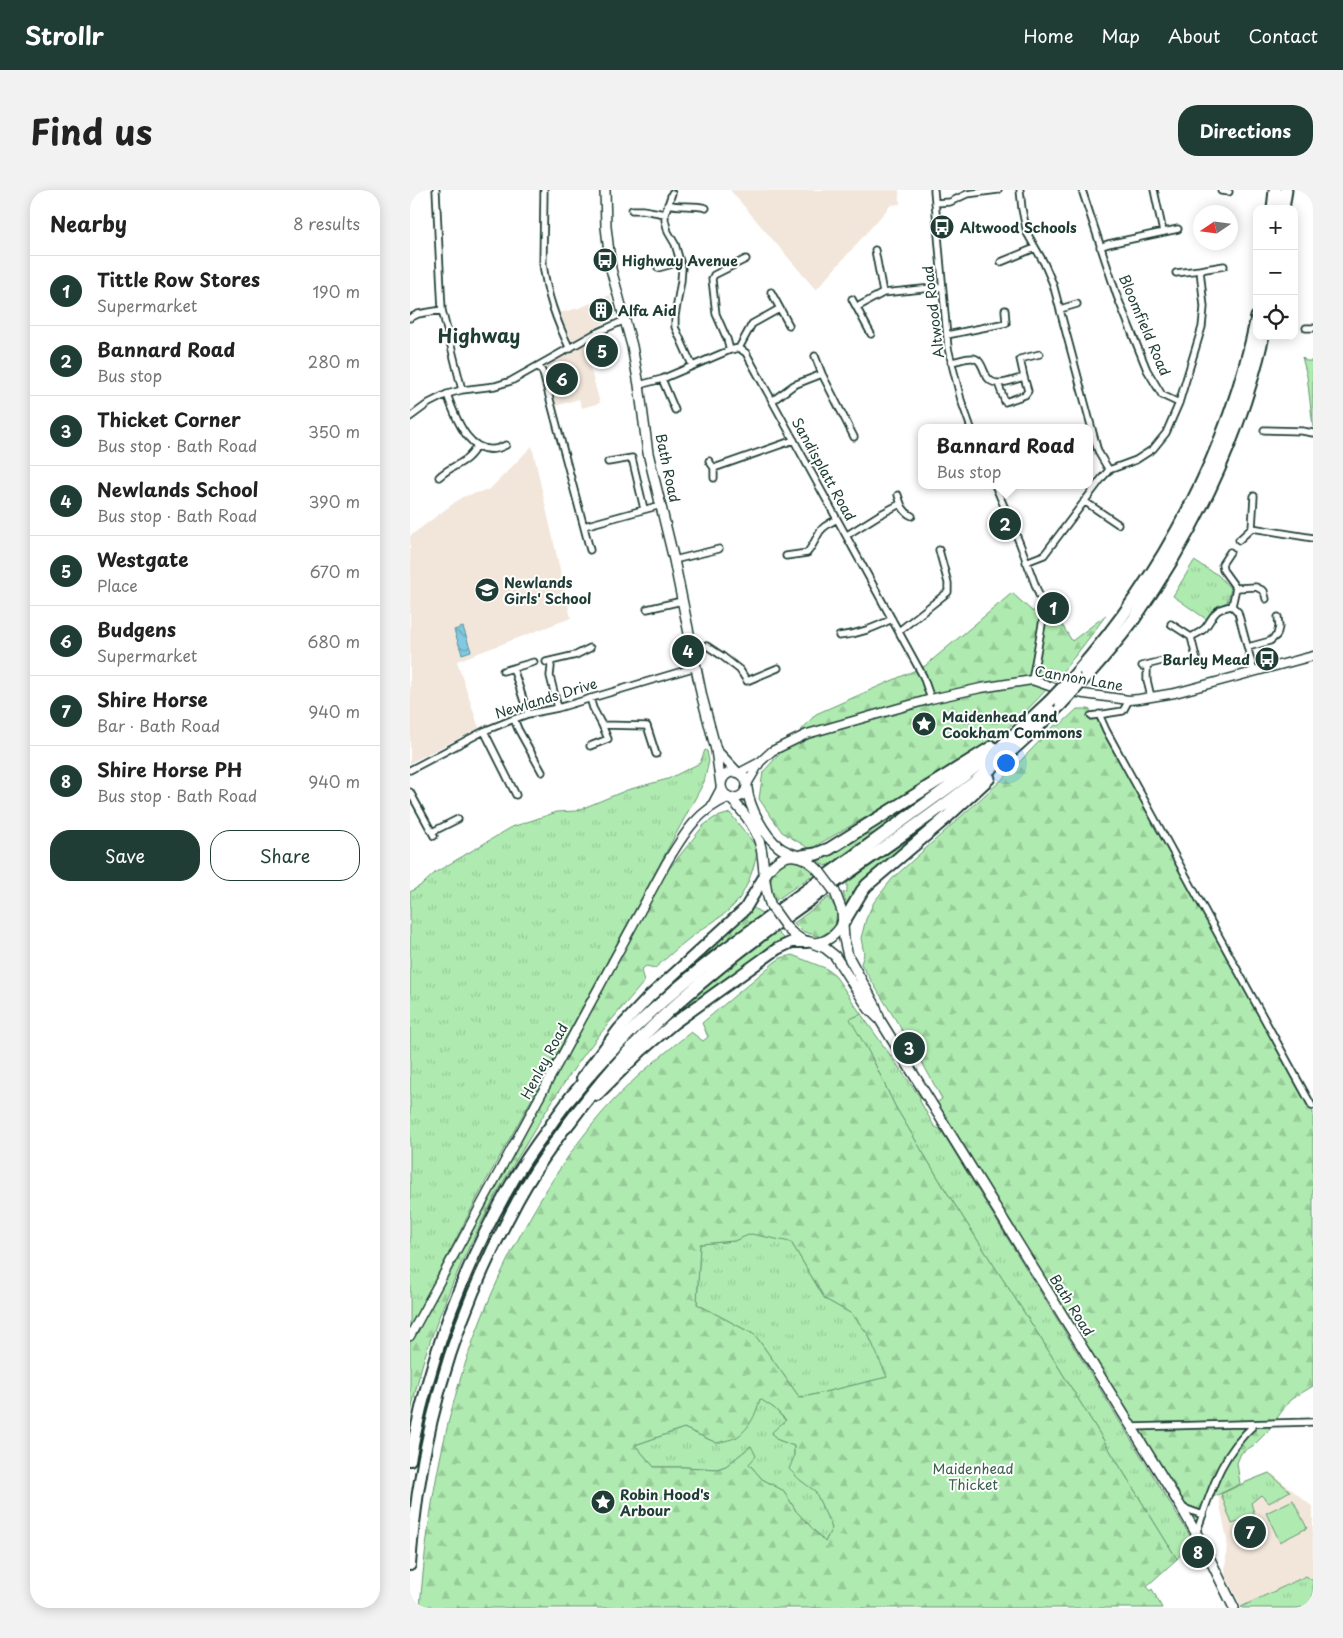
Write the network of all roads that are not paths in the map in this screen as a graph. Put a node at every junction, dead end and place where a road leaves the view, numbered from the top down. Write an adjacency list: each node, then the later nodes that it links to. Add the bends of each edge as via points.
1 (436, 190): 39 (street)
2 (544, 190): 49 (street, via 543,264 556,319)
3 (606, 190): 42 (main road, Bath Road, via 611,269)
4 (934, 190): 12 (street, Altwood Road)
5 (998, 190): 12 (street)
6 (1020, 190): 22 (street, via 1027,233)
7 (1082, 190): 21 (street, Bloomfield Road)
8 (1154, 190): 20 (street)
9 (1275, 190): 14 (highway)
10 (1286, 190): 15 (highway)
11 (672, 193): 13 (street)
12 (935, 203): 31 (street, Altwood Road)
13 (668, 204): 16 (street); 18 (street)
14 (1273, 205)
15 (1284, 205)
16 (706, 208)
17 (632, 210): 18 (street)
18 (665, 214): 25 (street, via 668,232)
19 (1178, 229): 20 (street)
20 (1163, 232): 21 (street)
21 (1100, 247): 64 (street, Bloomfield Road, via 1147,370 1162,395)
22 (1035, 248): 26 (street); 38 (street, via 1053,284)
23 (875, 250): 33 (street)
24 (746, 259): 50 (street, via 712,279 716,314)
25 (680, 262): 28 (street); 54 (street, via 675,327)
26 (1001, 262)
27 (1224, 266): 29 (street)
28 (658, 268)
29 (1200, 270): 30 (street); 64 (street, via 1204,307 1202,327)
30 (1176, 273)
31 (942, 287): 33 (street); 46 (street, Altwood Road)
32 (772, 292): 37 (street)
33 (883, 293): 36 (street)
34 (852, 299): 36 (street)
35 (1077, 304): 38 (street)
36 (857, 307): 45 (street)
37 (779, 309): 43 (street); 48 (street, via 752,324)
38 (1060, 309): 68 (street)
39 (442, 310): 41 (street); 61 (street)
40 (1005, 310): 46 (street, via 1008,323)
41 (410, 318)
42 (625, 320): 49 (street); 60 (main road, Bath Road)
43 (789, 325)
44 (1253, 332): 127 (highway, via 1233,405 1182,521 1140,592)
45 (871, 334)
46 (947, 335): 53 (street, Altwood Road)
47 (1262, 340): 127 (highway, via 1242,411 1195,519 1133,620)
48 (739, 348): 50 (street); 63 (street, Sandisplatt Road, via 746,353)
49 (570, 349): 55 (street)
50 (730, 350): 54 (street)
51 (1040, 354): 57 (street, via 1020,359)
52 (815, 356): 56 (street)
53 (951, 362): 59 (street, via 972,357 980,361 990,381); 67 (street, Altwood Road)
54 (692, 365): 58 (street)
55 (539, 366): 61 (street, via 495,386); 92 (street)
56 (822, 374): 63 (street, via 794,385); 72 (street)
57 (1024, 377): 59 (street); 59 (street, via 1028,391 1025,395 1005,402)
58 (662, 379): 60 (street); 65 (street)
59 (998, 383)
60 (639, 385): 87 (main road, Bath Road, via 648,452)
61 (462, 390): 62 (street)
62 (447, 394): 66 (street); 74 (street, via 464,430)
63 (772, 401): 73 (street, Sandisplatt Road)
64 (1179, 403): 79 (street, via 1166,433 1152,449 1136,460)
65 (675, 410)
66 (410, 417)
67 (970, 424)
68 (1091, 424)
69 (1264, 430): 71 (street)
70 (1093, 433): 79 (street, via 1100,455)
71 (1313, 433)
72 (854, 438)
73 (794, 440): 78 (street); 90 (street, Sandisplatt Road)
74 (477, 445): 75 (street, via 489,450); 80 (street, via 467,460)
75 (506, 445)
76 (709, 461): 78 (street)
77 (608, 462): 88 (street, via 632,458)
78 (714, 468): 81 (street)
79 (1110, 470): 85 (street)
80 (439, 477)
81 (714, 478)
82 (996, 489): 103 (street)
83 (898, 495): 86 (street)
84 (1254, 496): 93 (street)
85 (1084, 501): 91 (street); 103 (street, via 1044,555)
86 (900, 504): 89 (street); 94 (street)
87 (661, 505): 88 (street); 102 (main road, Bath Road)
88 (644, 509): 92 (street)
89 (912, 516)
90 (837, 519): 94 (street, Sandisplatt Road); 101 (street, via 818,533 807,553)
91 (1118, 524)
92 (584, 526): 98 (street)
93 (1252, 528): 95 (street); 96 (street)
94 (847, 535): 110 (street, Sandisplatt Road)
95 (1313, 538)
96 (1239, 540)
97 (719, 549): 102 (street)
98 (590, 550)
99 (939, 550): 112 (street, via 948,592)
100 (1230, 552): 104 (street, via 1222,564 1223,570)
101 (786, 556)
102 (674, 560): 106 (main road, Bath Road)
103 (1026, 562): 128 (street, via 1042,603 1043,619)
104 (1236, 588): 105 (street, via 1256,588 1264,591); 107 (street)
105 (1266, 599)
106 (682, 601): 108 (street); 115 (main road, Bath Road)
107 (1232, 606): 114 (street, via 1213,614 1204,629); 116 (street, via 1238,612)
108 (646, 609)
109 (1278, 618): 116 (street, via 1277,635)
110 (892, 619): 112 (street, Sandisplatt Road); 113 (street, via 871,630)
111 (1171, 624): 114 (street)
112 (899, 632): 131 (street, Sandisplatt Road, via 923,676)
113 (839, 636)
114 (1191, 637): 120 (street)
115 (691, 644): 123 (main road, Bath Road); 124 (street, via 707,646 740,670 747,681)
116 (1248, 647): 126 (street)
117 (590, 648): 133 (street, via 548,662 552,667 550,676)
118 (1313, 656): 126 (street, Cannon Lane)
119 (1162, 661): 129 (street, via 1144,666)
120 (1197, 661)
121 (534, 662): 122 (street)
122 (513, 668): 125 (street); 134 (street)
123 (696, 668): 130 (street, Newlands Drive); 142 (main road, Bath Road)
124 (778, 668)
125 (503, 671)
126 (1254, 672): 129 (street, Cannon Lane)
127 (1080, 677): 140 (highway, bridge, via 1049,702); 140 (highway, bridge, via 1061,704)
128 (1032, 680): 131 (street, Cannon Lane); 132 (street, Cannon Lane, via 1084,694)
129 (1151, 697): 132 (street, Cannon Lane)
130 (590, 698): 133 (street, Newlands Drive); 138 (street)
131 (931, 699): 144 (street, Cannon Lane, via 807,734 772,751)
132 (1129, 700): 135 (street, via 1123,711)
133 (558, 708): 134 (street, Newlands Drive)
134 (528, 714): 137 (street, Newlands Drive)
135 (1099, 714): 136 (street); 161 (street)
136 (1091, 716)
137 (514, 719): 139 (street, Newlands Drive); 146 (street)
138 (602, 725): 141 (street, via 608,739); 143 (street, via 647,726)
139 (484, 732): 145 (street, Newlands Drive); 151 (street)
140 (1020, 737): 155 (highway, via 828,849); 157 (highway, via 977,790 867,885); 160 (highway, via 692,975 632,1029); 162 (highway, via 962,791 765,933 692,990 618,1062)
141 (590, 746)
142 (716, 750): 147 (main road, Bath Road); 148 (main road, Bath Road)
143 (656, 754)
144 (760, 762): 147 (street, Cannon Lane); 149 (street, Cannon Lane)
145 (410, 770)
146 (542, 772)
147 (738, 773): 148 (main road, via 727,774); 149 (main road, via 745,777)
148 (721, 786): 152 (main road, via 724,795); 153 (street, Henley Road)
149 (747, 786): 152 (main road, via 740,798); 155 (main road, via 750,805 771,839 780,848)
150 (410, 792): 154 (street, via 433,834)
151 (516, 795)
152 (730, 798): 153 (street, Henley Road); 156 (main road, via 745,813 757,838 762,850)
153 (710, 807): 163 (street, Henley Road, via 687,829 667,862)
154 (458, 819)
155 (799, 856): 156 (main road, via 779,860); 157 (main road, bridge, via 820,872 835,892)
156 (764, 877): 158 (main road, bridge, via 772,906 786,927); 160 (highway, via 745,909 677,970 619,1029 589,1067)
157 (843, 923): 158 (main road, via 832,938); 159 (main road, Bath Road, via 848,956)
158 (809, 942): 159 (main road, Bath Road, via 825,948 834,956 869,1009); 162 (highway, via 789,943 777,949 691,1010 641,1051)
159 (880, 1020): 166 (main road, Bath Road)
160 (568, 1102): 167 (highway, via 510,1187 461,1285 434,1360)
161 (1312, 1106)
162 (566, 1126): 171 (highway, via 524,1187 465,1311 430,1426 415,1512)
163 (410, 1336)
164 (1313, 1422): 165 (street)
165 (1255, 1424): 166 (street); 169 (street, via 1239,1438 1221,1466)
166 (1131, 1427): 168 (main road, Bath Road)
167 (410, 1460)
168 (1181, 1507): 169 (street); 170 (main road, Bath Road)
169 (1203, 1515): 170 (street)
170 (1196, 1534): 172 (main road, Bath Road)
171 (410, 1565)
172 (1234, 1608)

